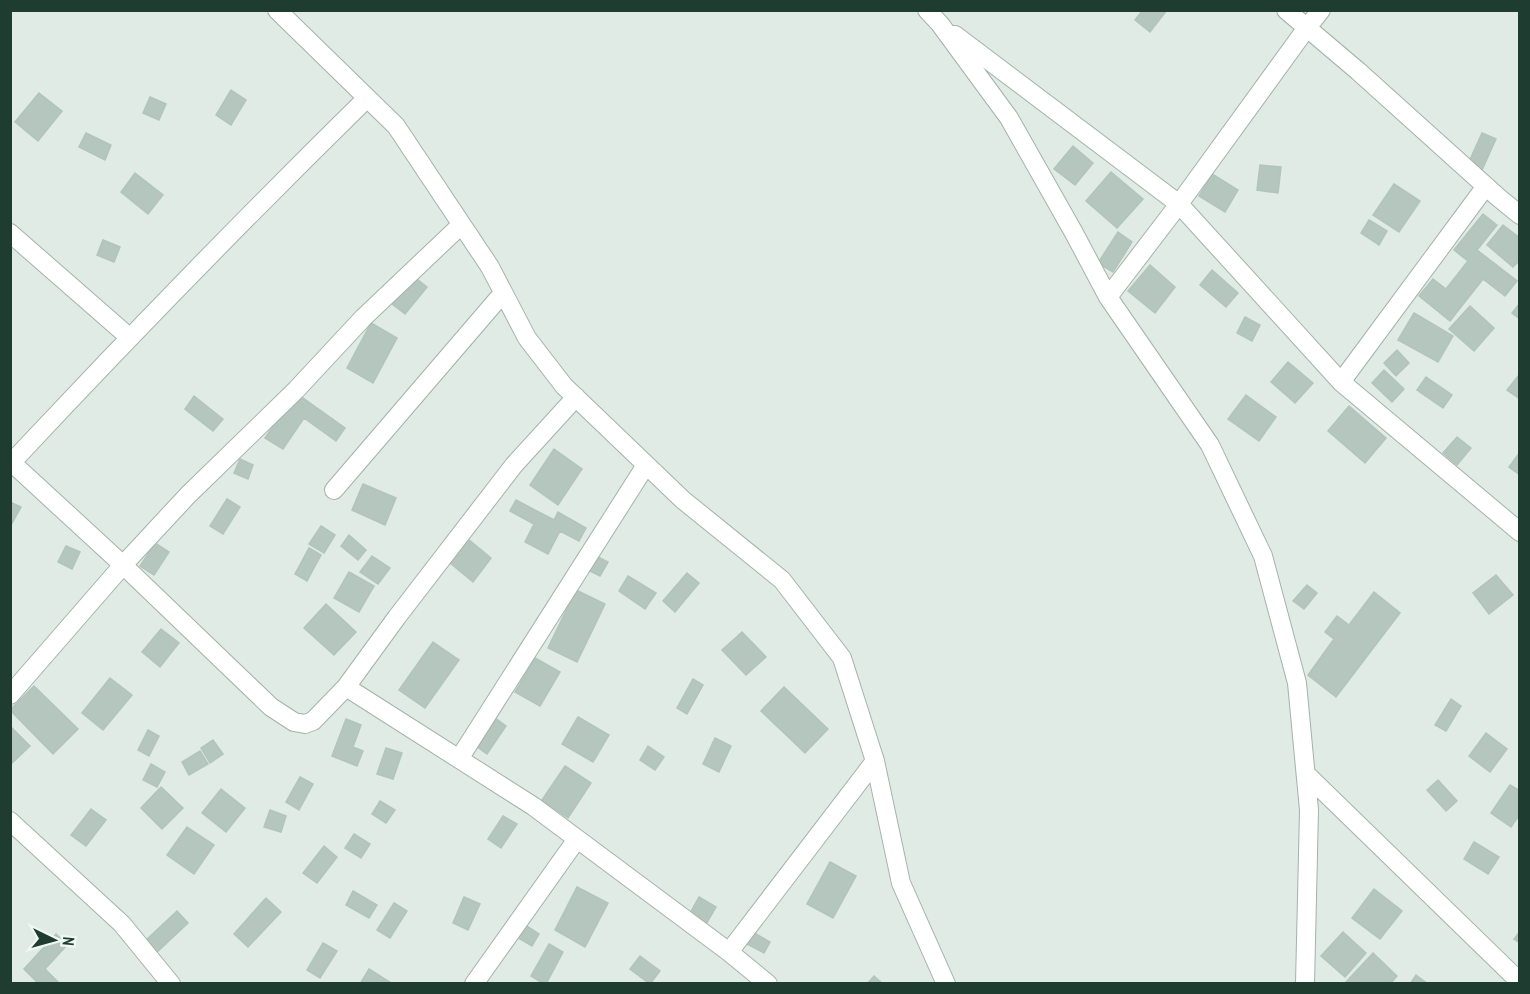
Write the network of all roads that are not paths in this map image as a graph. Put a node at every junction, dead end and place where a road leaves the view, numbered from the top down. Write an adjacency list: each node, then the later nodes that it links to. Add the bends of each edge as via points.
1 (277, 10): 7 (street)
2 (927, 10): 5 (street)
3 (1286, 10): 6 (street)
4 (1321, 10): 6 (street)
5 (940, 24): 9 (street); 14 (street, via 1009,118)
6 (1306, 29): 8 (street, via 1358,70); 9 (street)
7 (367, 98): 11 (street, via 396,126); 15 (street)
8 (1486, 186): 10 (street); 16 (street)
9 (1179, 204): 14 (street); 16 (street)
10 (1520, 214)
11 (461, 225): 13 (street); 22 (street, via 363,318)
12 (10, 233): 15 (street)
13 (503, 293): 17 (street, via 527,338); 20 (street)
14 (1108, 297): 27 (street, via 1210,445 1263,556 1297,683)
15 (129, 337): 18 (street)
16 (1341, 382): 21 (street)
17 (576, 397): 19 (street); 23 (street, via 514,465)
18 (11, 461): 22 (street)
19 (646, 465): 25 (street); 26 (street, via 789,589 842,658)
20 (334, 490)
21 (1520, 532)
22 (123, 565): 23 (street, via 271,707 294,722 313,721); 24 (street)
23 (346, 687): 25 (street)
24 (10, 694)
25 (459, 759): 29 (street)
26 (875, 761): 30 (street); 35 (street, via 901,883)
27 (1306, 774): 31 (street); 36 (street, via 1309,810)
28 (10, 821): 32 (street, via 122,924)
29 (577, 839): 30 (street); 33 (street)
30 (729, 951): 34 (street)
31 (1520, 982)
32 (171, 984)
33 (474, 984)
34 (768, 984)
35 (946, 984)
36 (1305, 984)

